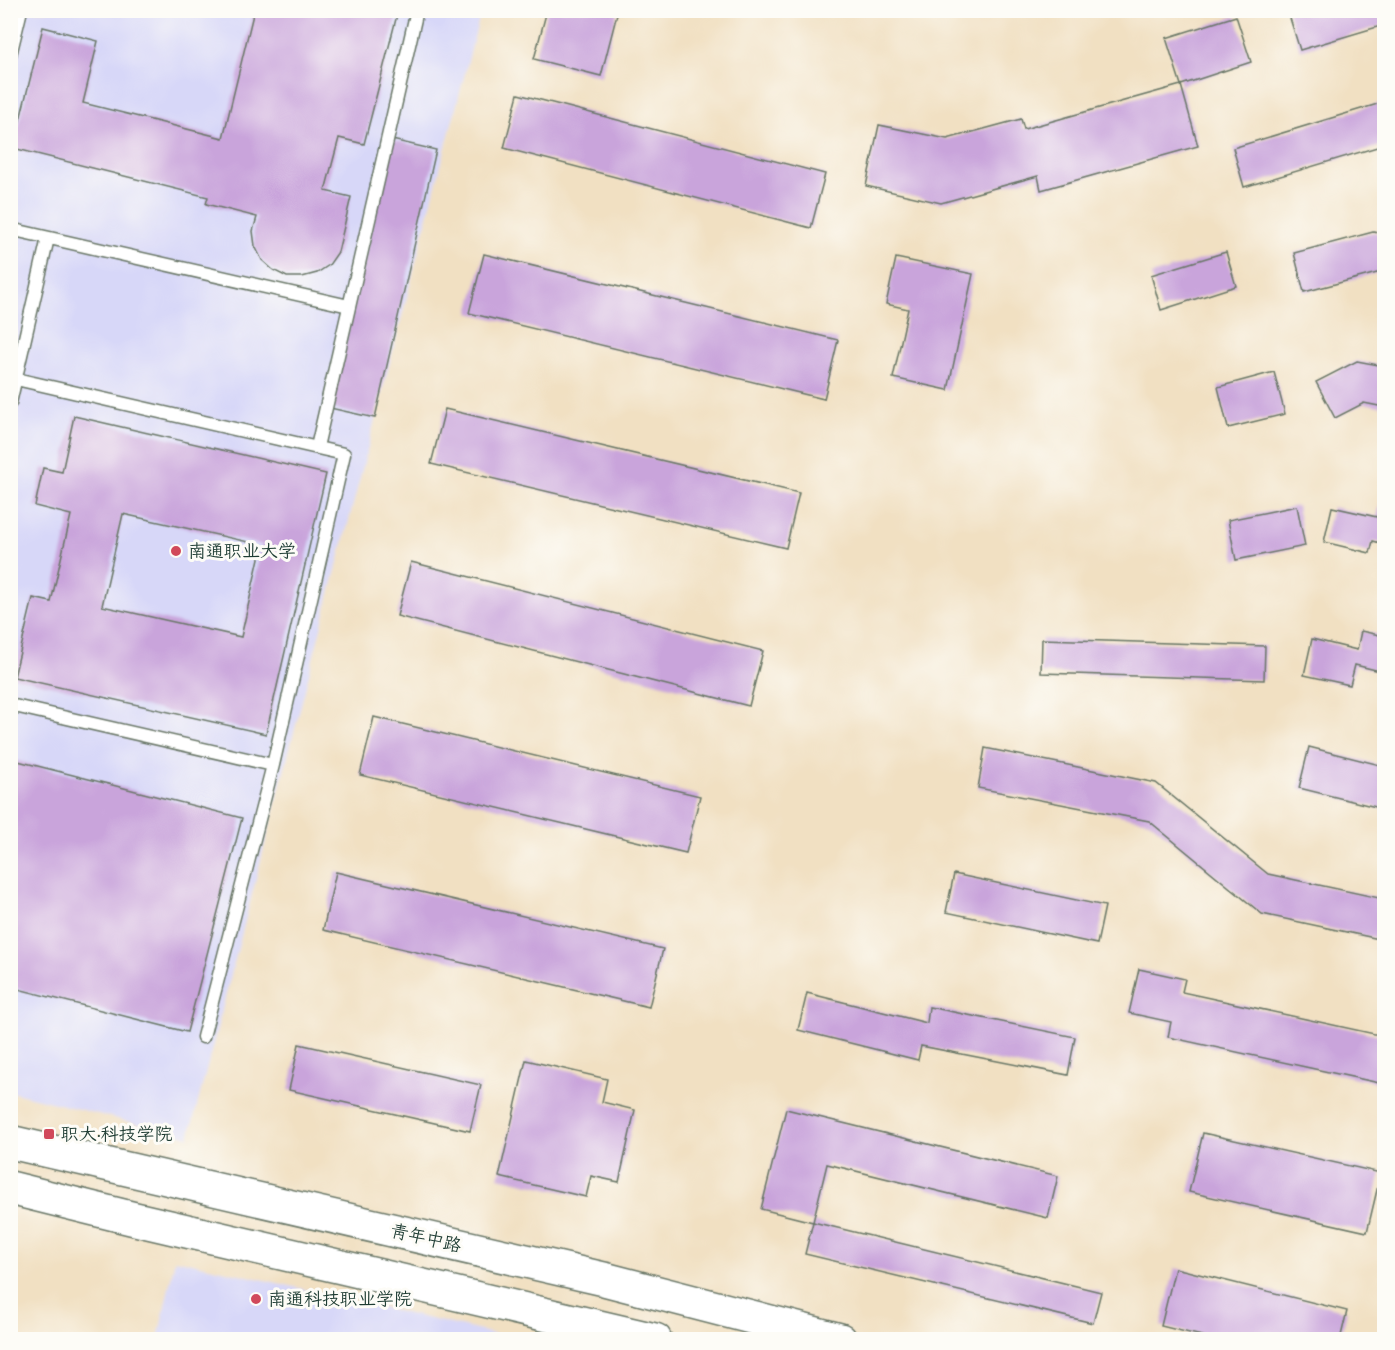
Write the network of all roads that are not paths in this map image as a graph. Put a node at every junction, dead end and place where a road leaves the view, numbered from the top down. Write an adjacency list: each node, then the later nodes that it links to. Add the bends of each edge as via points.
1 (21, 10): 3 (lane)
2 (417, 10): 6 (lane)
3 (10, 55)
4 (10, 229): 5 (lane)
5 (48, 238): 6 (lane); 7 (lane)
6 (349, 306): 9 (lane)
7 (16, 379): 8 (lane); 9 (lane)
8 (10, 402)
9 (316, 447): 11 (lane, via 344,454)
10 (10, 705): 11 (lane)
11 (273, 765): 12 (lane)
12 (203, 1037)
13 (10, 1142): 16 (main road, 青年中路, via 604,1279)
14 (10, 1188): 15 (main road)
15 (655, 1340)
16 (840, 1340)

